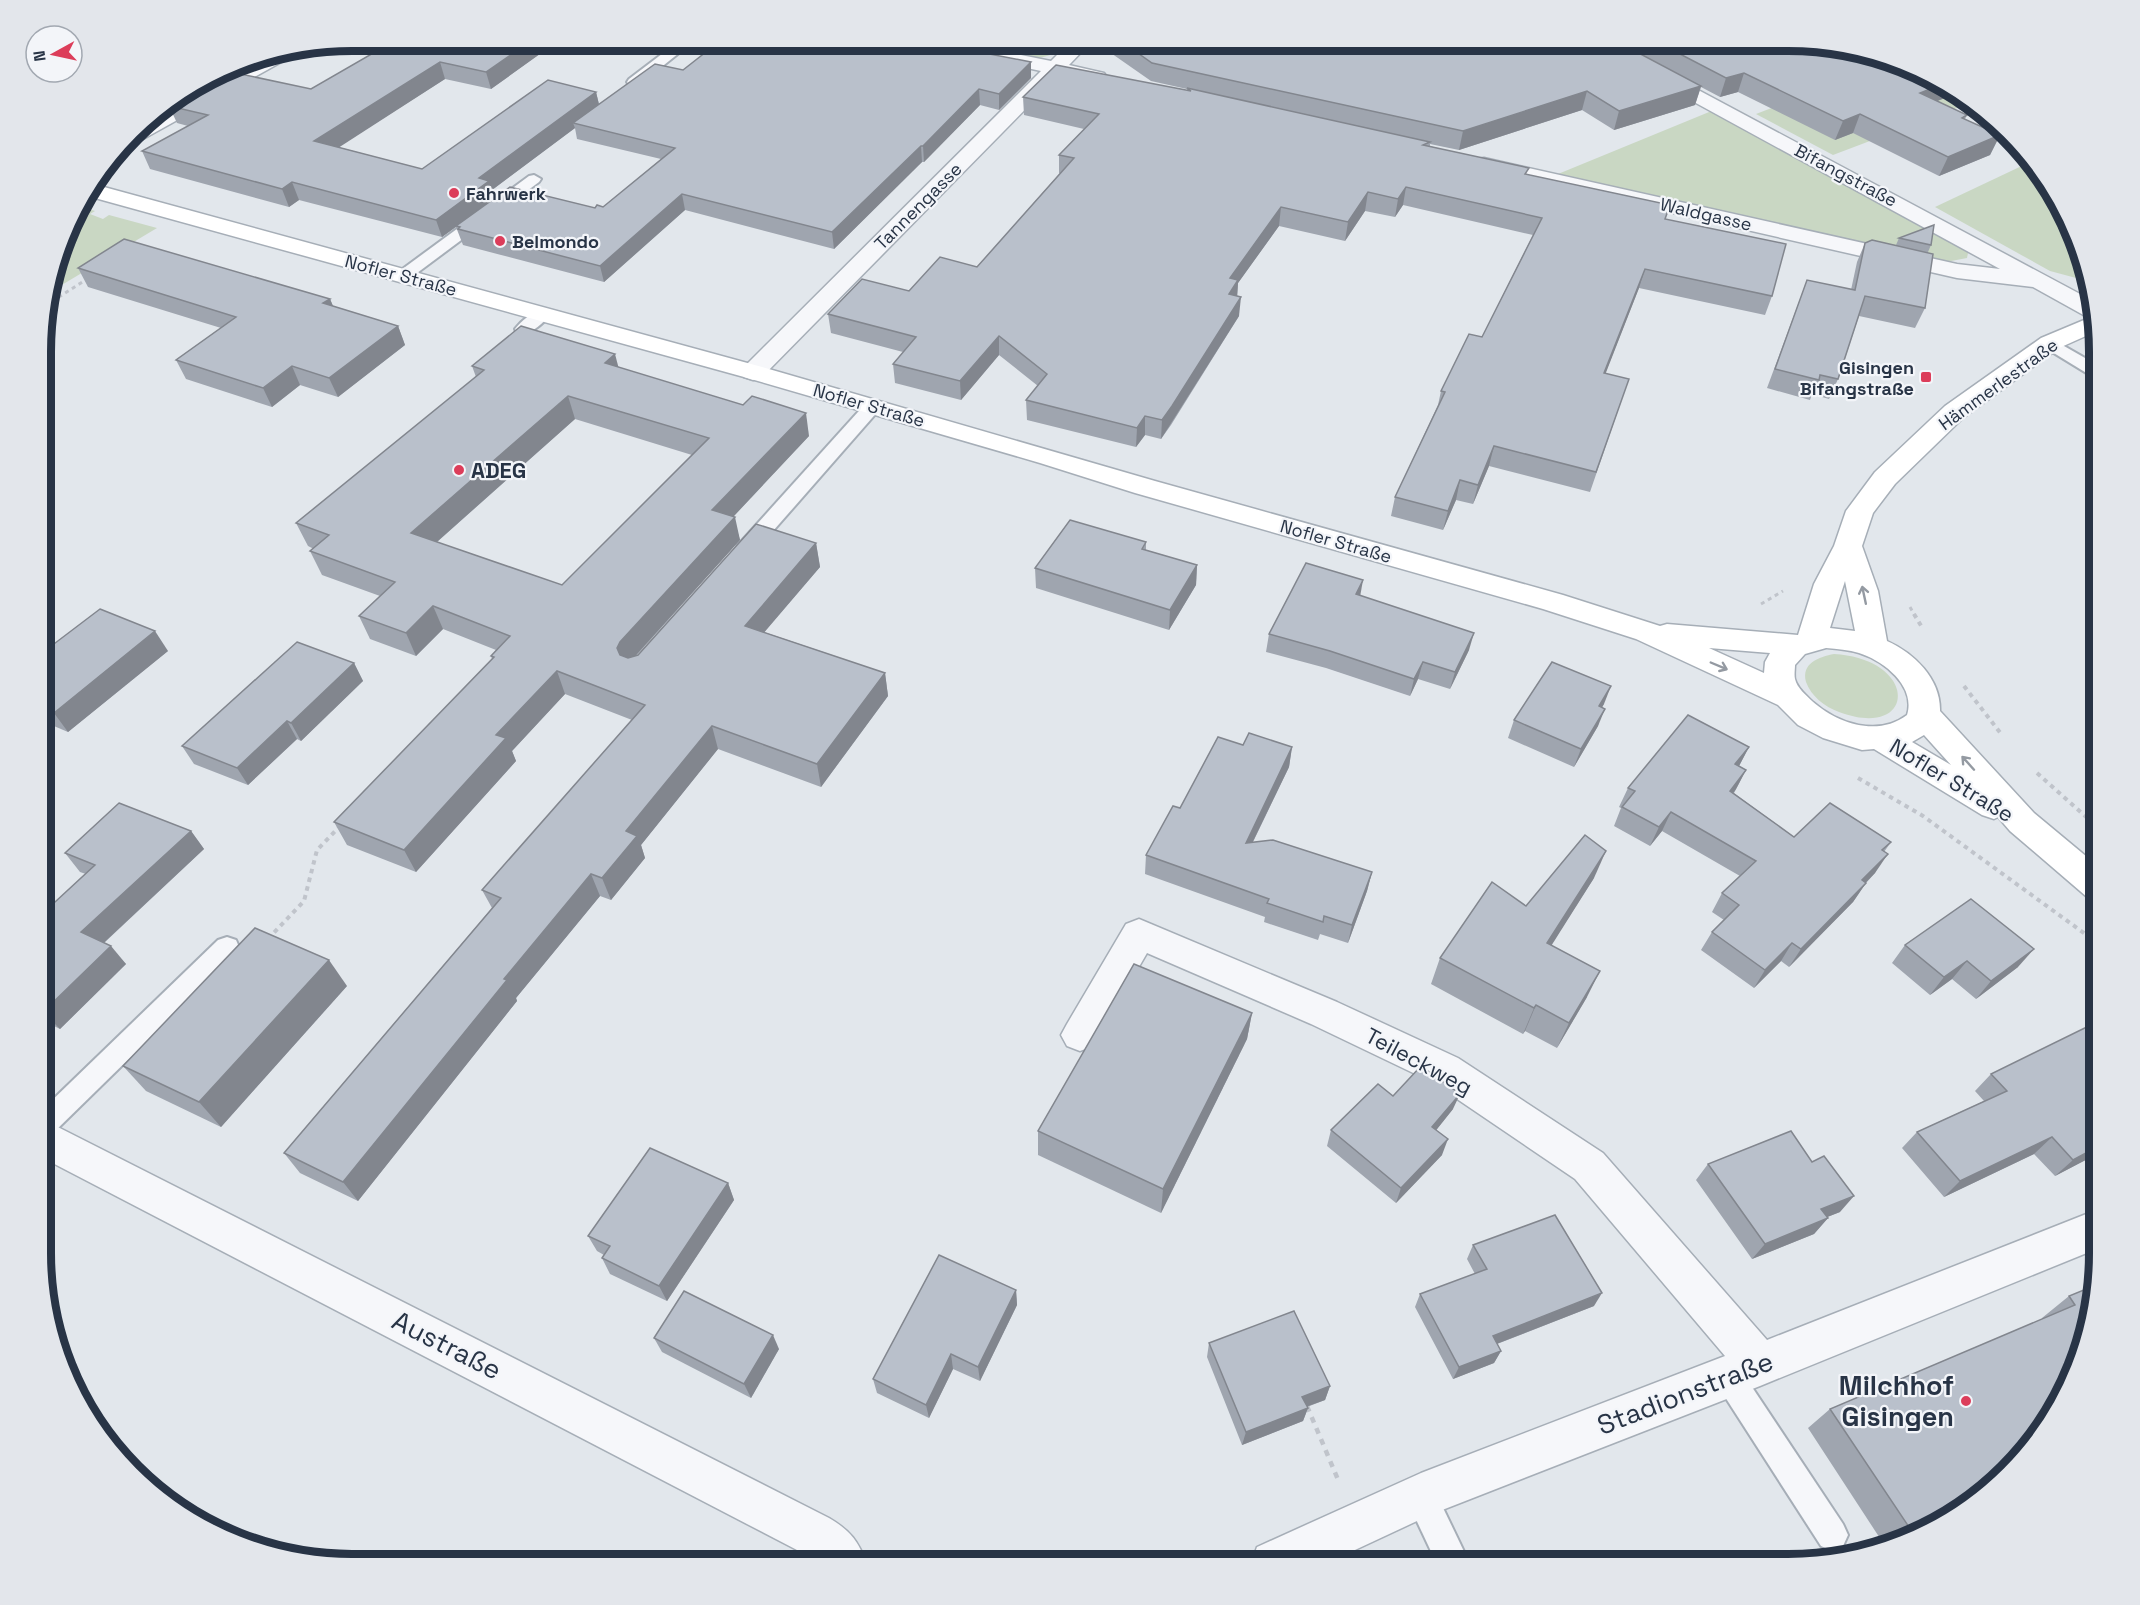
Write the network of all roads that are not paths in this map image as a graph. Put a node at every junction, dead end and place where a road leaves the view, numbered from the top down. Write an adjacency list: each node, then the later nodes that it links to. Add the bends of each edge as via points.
1 (674, 51): 8 (lane)
2 (973, 51): 6 (street)
3 (1072, 51): 6 (street, Tannengasse)
4 (263, 65): 9 (street)
5 (1643, 66): 14 (street, Bifangstraße)
6 (1056, 68): 7 (street); 19 (street, Tannengasse)
7 (1123, 83)
8 (623, 90)
9 (154, 125)
10 (1465, 160): 14 (street, Waldgasse, via 1957,271)
11 (534, 179): 13 (lane)
12 (97, 192): 13 (main road, Nofler Straße)
13 (403, 276): 19 (main road, Nofler Straße, via 532,322)
14 (2039, 281): 15 (street, Bifangstraße)
15 (2085, 306)
16 (2087, 326): 17 (main road, Hämmerlestraße)
17 (2050, 343): 18 (lane); 21 (main road, Hämmerlestraße, via 1954,412 1886,478 1860,511)
18 (2089, 366)
19 (753, 372): 20 (main road, Nofler Straße)
20 (873, 406): 22 (lane); 23 (main road, Nofler Straße)
21 (1848, 546): 24 (main road, Hämmerlestraße); 25 (main road, one-way to 21, via 1863,591)
22 (729, 568)
23 (1647, 632): 24 (main road, Nofler Straße); 26 (main road, Nofler Straße, one-way to 26)
24 (1804, 642): 25 (main road, Nofler Straße, via 1841,639); 26 (main road, via 1780,661 1780,683)
25 (1873, 647): 27 (main road, Nofler Straße, via 1904,665 1915,677 1924,696)
26 (1786, 696): 28 (main road, Nofler Straße, via 1814,722 1859,737)
27 (1924, 714): 28 (main road, Nofler Straße, via 1916,726); 29 (main road, Nofler Straße, one-way to 27)
28 (1882, 739): 29 (main road, Nofler Straße)
29 (2022, 822): 30 (main road, Nofler Straße)
30 (2089, 879)
31 (227, 947): 33 (lane)
32 (1080, 1035): 36 (street, Teileckweg, via 1139,934 1445,1070 1589,1166)
33 (51, 1118)
34 (51, 1142): 39 (street, Austraße, via 813,1534 831,1545)
35 (2089, 1231): 36 (street, Stadionstraße)
36 (1744, 1370): 37 (street, Stadionstraße); 38 (lane)
37 (1421, 1496): 40 (street, Stadionstraße); 41 (lane)
38 (1832, 1535)
39 (837, 1554)
40 (1296, 1554)
41 (1449, 1554)

